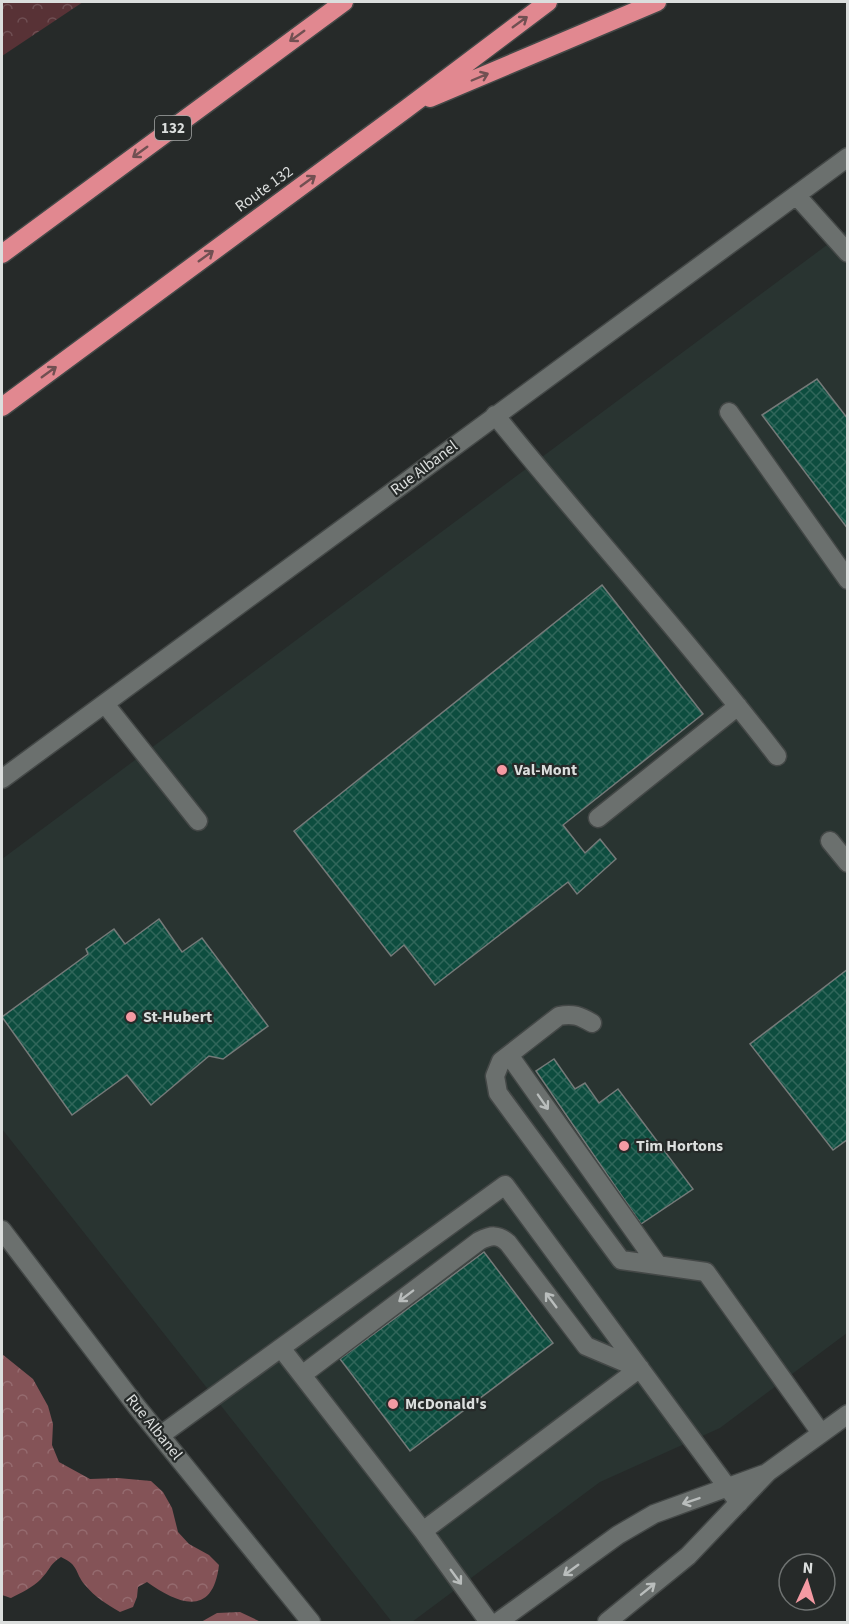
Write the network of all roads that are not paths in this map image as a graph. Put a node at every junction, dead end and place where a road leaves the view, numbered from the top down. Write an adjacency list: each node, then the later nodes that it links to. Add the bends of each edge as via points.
1 (344, 2): 8 (highway, 132, one-way to 8)
2 (548, 2): 4 (highway, Route 132, one-way to 2)
3 (657, 2): 4 (highway, one-way to 3)
4 (406, 109): 9 (highway, Route 132, one-way to 4)
5 (848, 157): 6 (street, Rue Albanel)
6 (796, 195): 7 (street); 11 (street, Rue Albanel)
7 (848, 253)
8 (2, 254)
9 (2, 407)
10 (729, 412): 12 (street)
11 (495, 415): 13 (street, Rue Albanel); 14 (street)
12 (848, 580)
13 (105, 704): 16 (street, Rue Albanel); 18 (street)
14 (738, 706): 15 (street); 17 (street)
15 (777, 756)
16 (2, 779)
17 (598, 818)
18 (198, 821)
19 (830, 841): 20 (street)
20 (848, 863)
21 (592, 1023): 22 (street, via 570,1014 559,1016)
22 (509, 1055): 24 (street, one-way to 24); 24 (street, via 501,1060 495,1076 498,1093 621,1260)
23 (2, 1230): 30 (street, Rue Albanel)
24 (658, 1265): 29 (street, via 706,1272)
25 (282, 1348): 26 (street, via 505,1185); 27 (street); 30 (street)
26 (640, 1368): 27 (street, one-way to 27, via 586,1346 508,1243 493,1236 479,1241); 32 (street); 34 (street)
27 (302, 1375): 34 (street)
28 (848, 1414): 29 (street)
29 (821, 1433): 31 (street)
30 (161, 1435): 35 (street, Rue Albanel)
31 (768, 1472): 32 (street); 33 (street)
32 (728, 1488): 33 (street); 37 (street, one-way to 37, via 654,1514 618,1535)
33 (739, 1503): 38 (street, one-way to 33, via 688,1556)
34 (423, 1531): 36 (street, one-way to 36)
35 (311, 1623)
36 (489, 1623)
37 (498, 1623)
38 (607, 1623)

